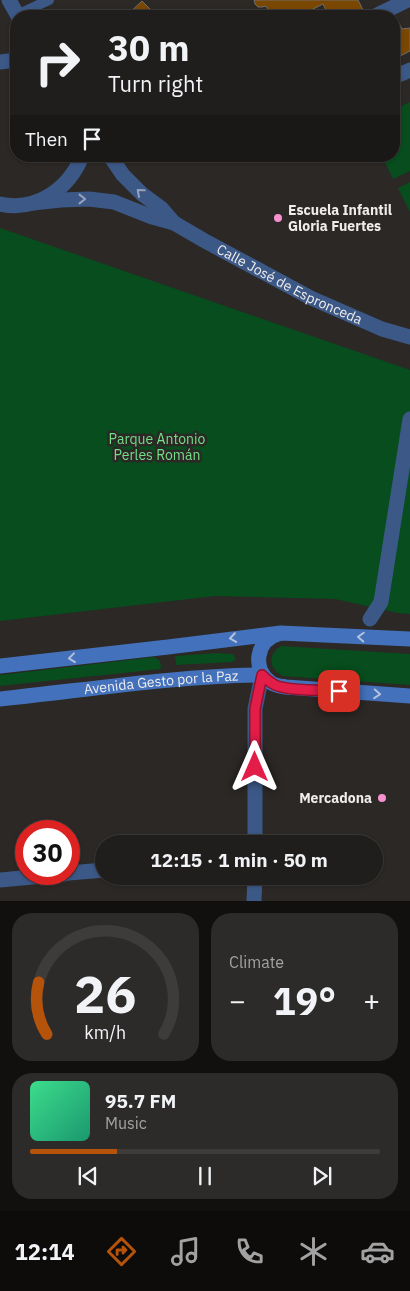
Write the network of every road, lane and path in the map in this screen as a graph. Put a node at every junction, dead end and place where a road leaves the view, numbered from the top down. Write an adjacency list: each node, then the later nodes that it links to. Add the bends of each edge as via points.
1 (49, 0): 3 (lane)
2 (408, 0): 4 (street)
3 (30, 10)
4 (387, 10)
5 (80, 162): 7 (street, via 60,189)
6 (114, 162): 9 (street, Calle José de Espronceda, one-way to 6, via 162,208 122,175)
7 (34, 203): 8 (street, Calle José de Espronceda); 9 (street, Calle José de Espronceda, one-way to 9, via 89,199 114,202)
8 (0, 204)
9 (174, 223): 10 (street, Calle José de Espronceda, via 311,298 382,330)
10 (410, 336)
11 (410, 419): 12 (street, via 381,602)
12 (370, 619)
13 (282, 632): 14 (main road, one-way to 13); 15 (main road, one-way to 15); 16 (main road, via 273,635 260,648 258,657)
14 (410, 639)
15 (0, 666)
16 (262, 675): 17 (main road, one-way to 17, via 276,686 286,688); 18 (main road, Avenida Gesto por la Paz, via 172,680); 19 (street, via 255,709)
17 (410, 696)
18 (0, 699)
19 (255, 835)
20 (95, 871): 21 (street)
21 (80, 872)
22 (15, 879): 23 (street)
23 (0, 880)
24 (254, 885): 25 (street)
25 (254, 901)

